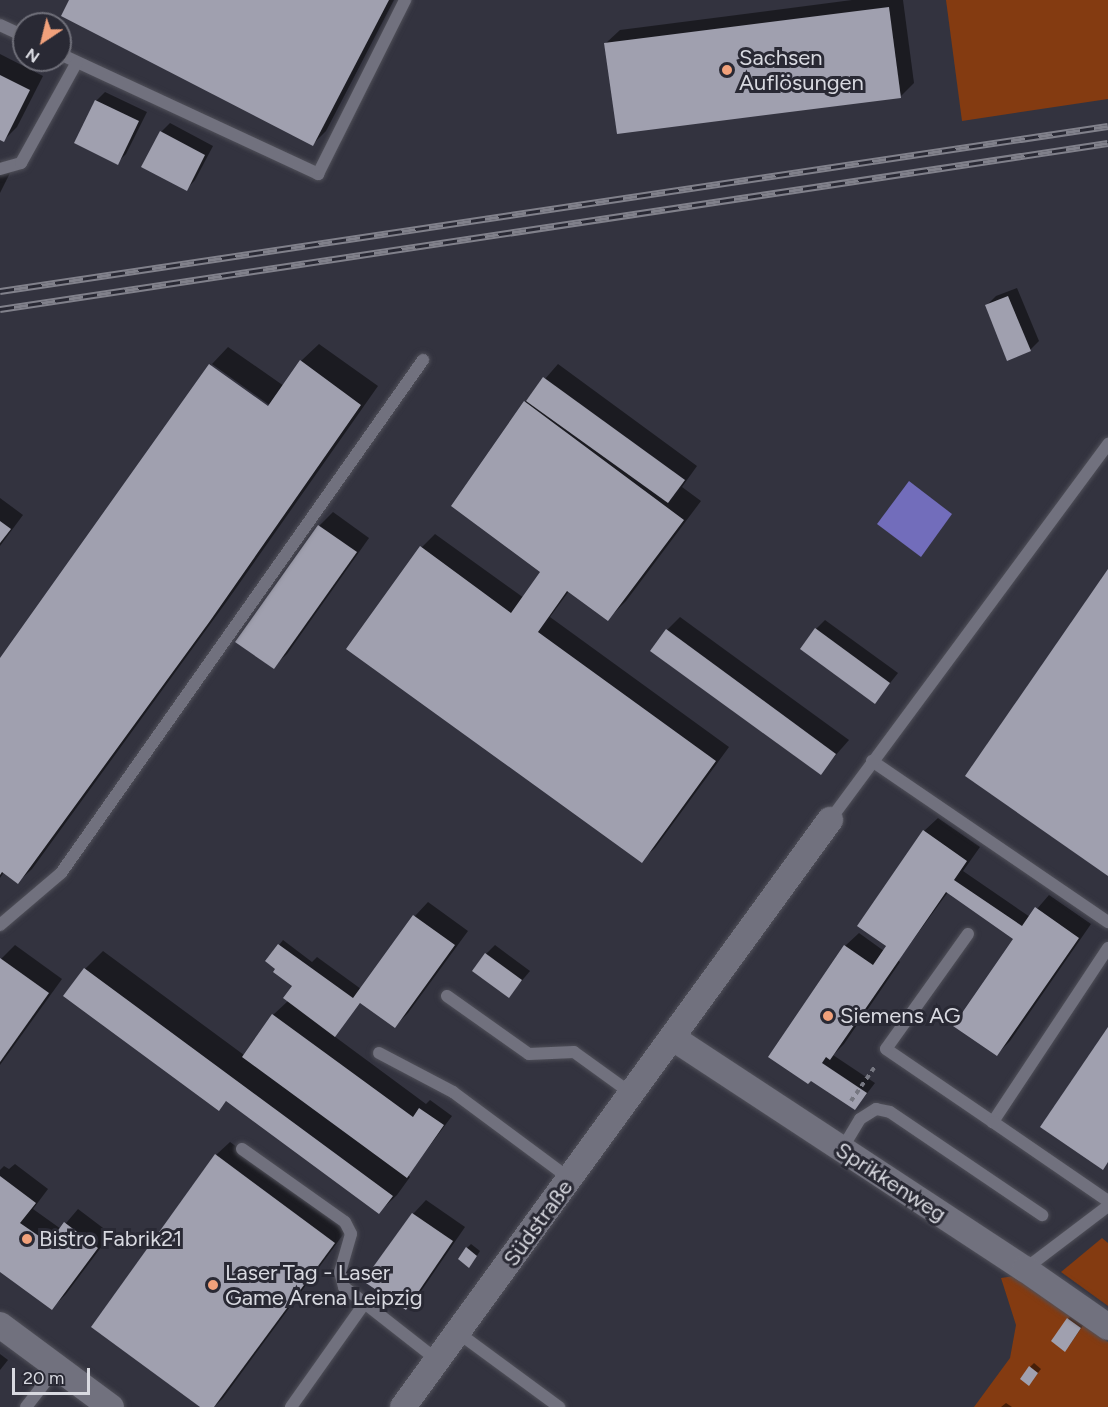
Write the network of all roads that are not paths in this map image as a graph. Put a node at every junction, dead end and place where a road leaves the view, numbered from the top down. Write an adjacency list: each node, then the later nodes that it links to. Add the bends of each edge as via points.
1 (405, 0): 3 (lane, via 318,174)
2 (72, 60): 3 (lane)
3 (77, 62): 4 (lane, via 21,163)
4 (0, 169)
5 (423, 360): 10 (lane, via 61,873)
6 (1108, 444): 7 (lane)
7 (872, 761): 8 (lane); 9 (lane)
8 (830, 820): 14 (street, Südstraße)
9 (1108, 921)
10 (0, 925)
11 (968, 934): 17 (lane, via 886,1049)
12 (1108, 948): 17 (lane)
13 (447, 996): 16 (lane, via 529,1054 574,1052)
14 (673, 1038): 16 (street, Südstraße); 18 (street, Sprikkenweg)
15 (379, 1053): 20 (lane, via 453,1092)
16 (632, 1094): 20 (street, Südstraße)
17 (993, 1122): 21 (lane)
18 (834, 1144): 23 (lane, via 876,1109 890,1112); 24 (street, Sprikkenweg)
19 (242, 1149): 25 (lane, via 345,1222 351,1234 340,1272 344,1287)
20 (570, 1179): 28 (street, Südstraße)
21 (1108, 1201)
22 (1108, 1206): 24 (lane)
23 (1042, 1215)
24 (1025, 1269): 27 (street, Sprikkenweg)
25 (364, 1304): 29 (lane); 33 (lane)
26 (0, 1325): 30 (street)
27 (1108, 1327)
28 (458, 1332): 29 (street, Südstraße); 35 (lane)
29 (437, 1360): 34 (street, Südstraße)
30 (57, 1367): 31 (lane); 32 (street)
31 (26, 1407)
32 (111, 1407)
33 (291, 1407)
34 (403, 1407)
35 (559, 1407)

